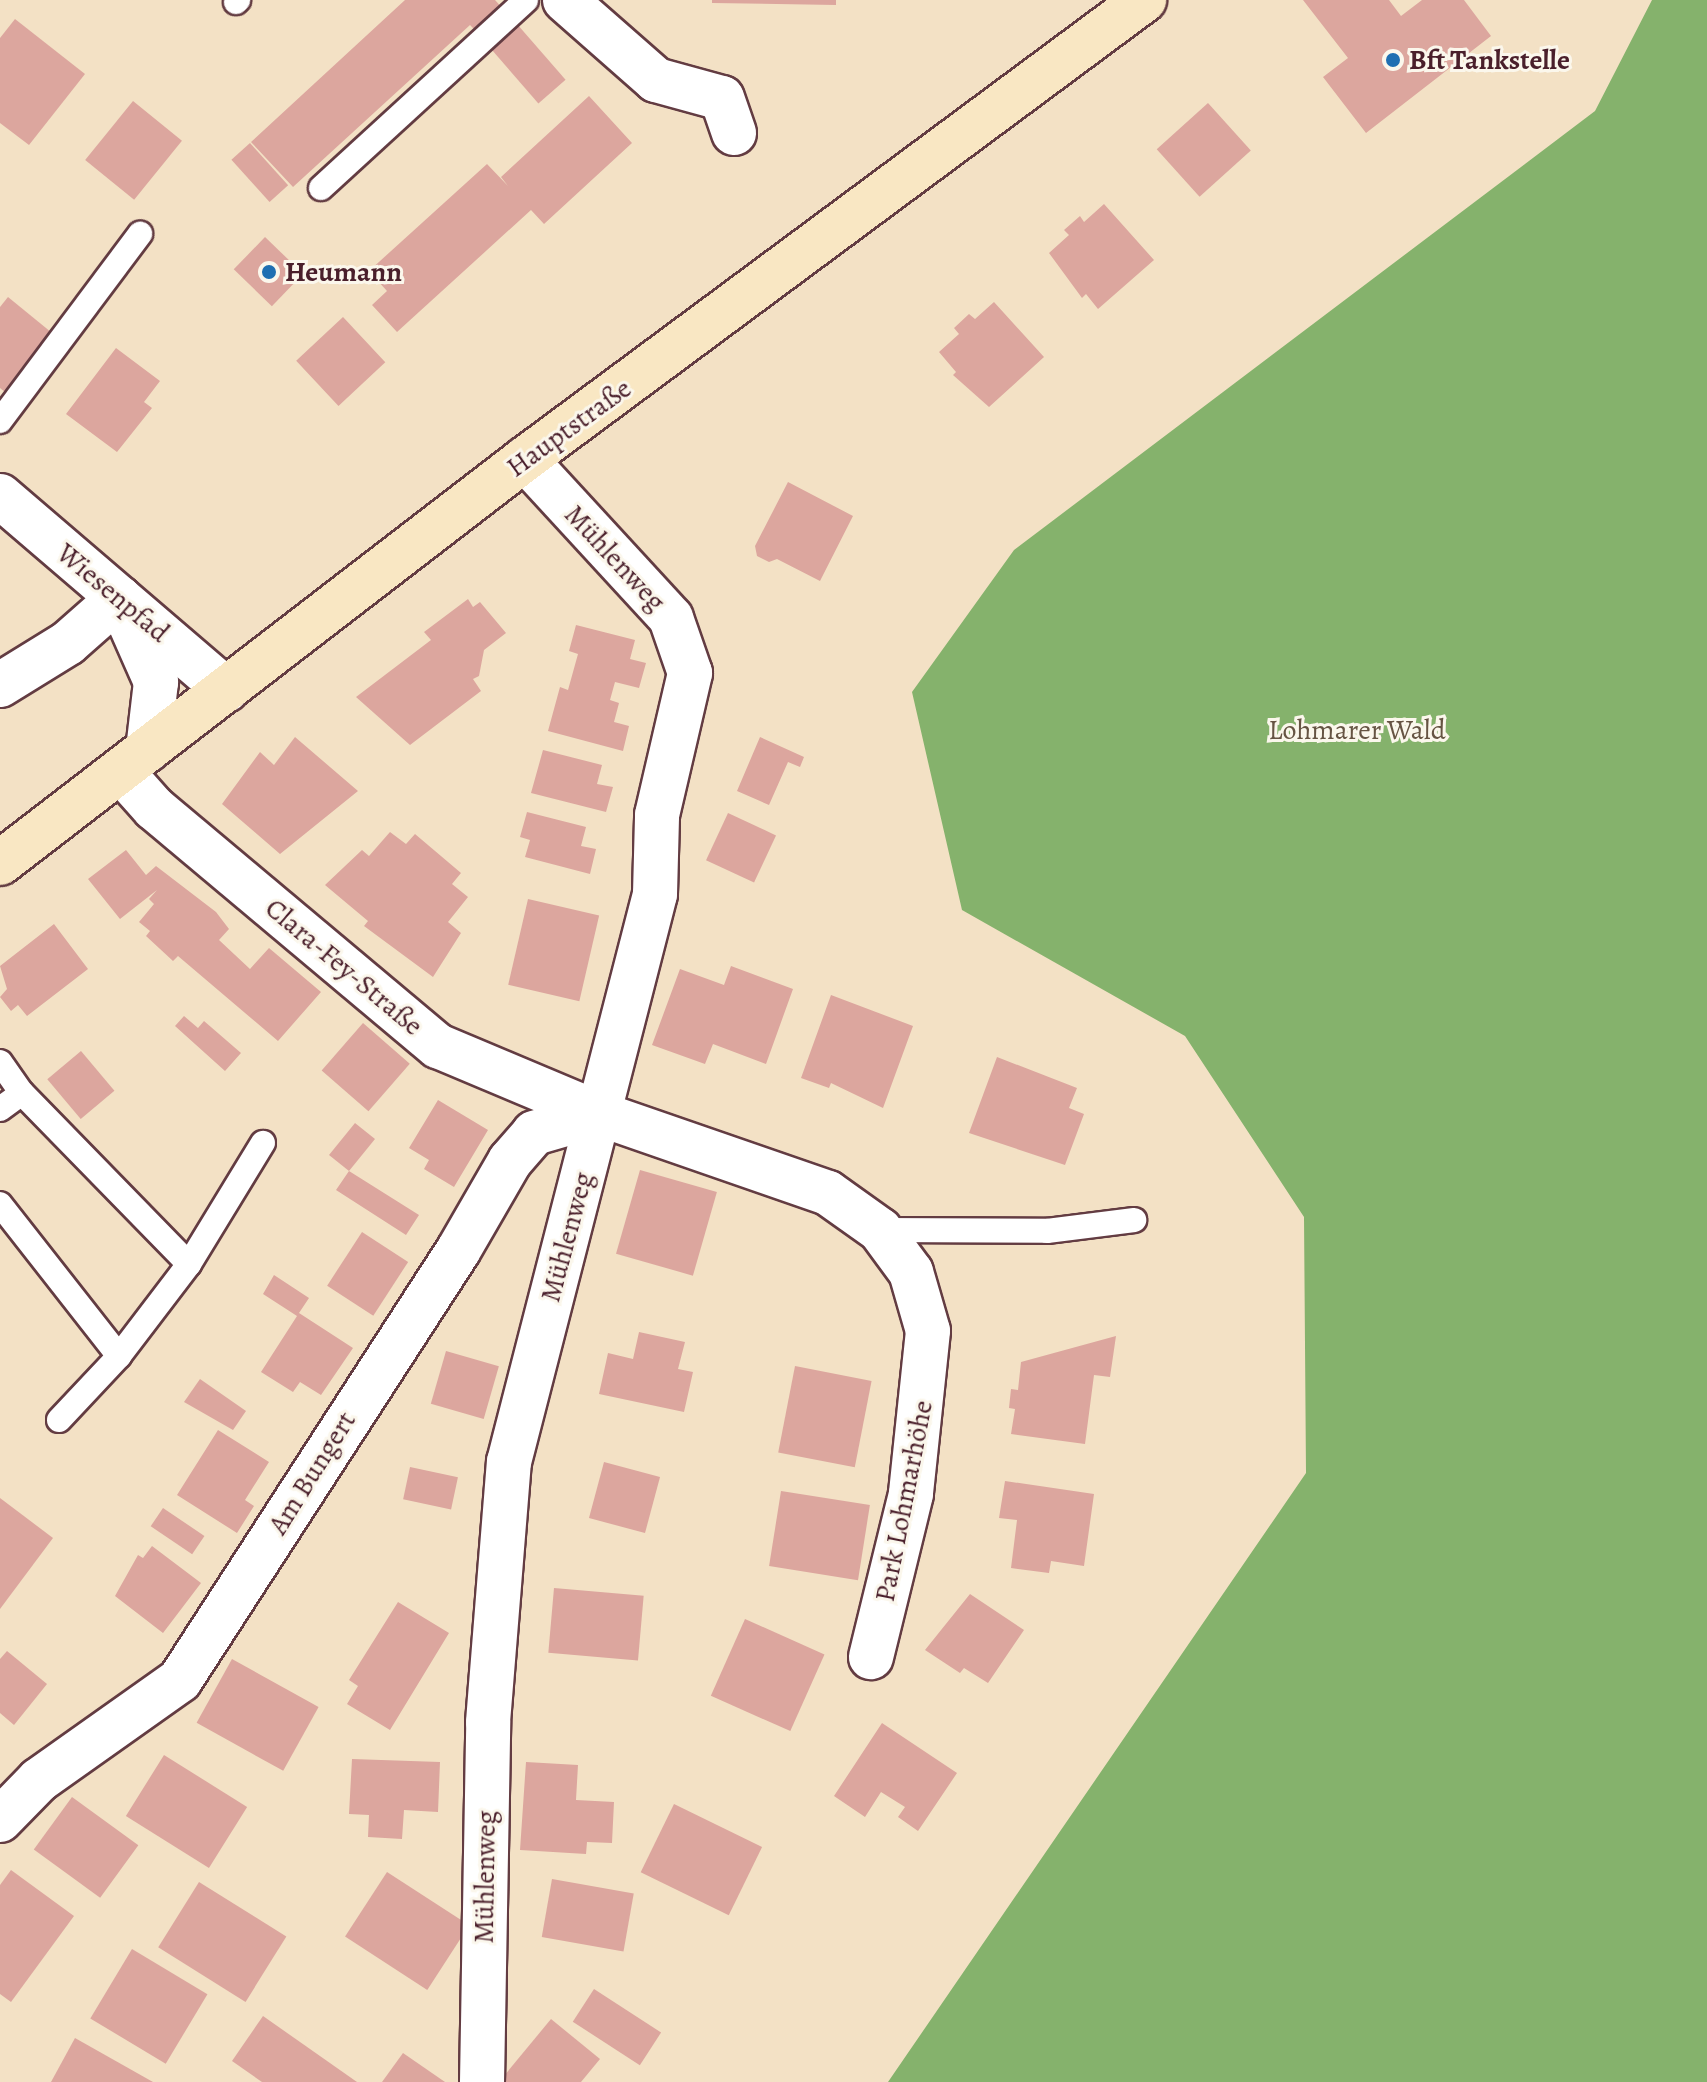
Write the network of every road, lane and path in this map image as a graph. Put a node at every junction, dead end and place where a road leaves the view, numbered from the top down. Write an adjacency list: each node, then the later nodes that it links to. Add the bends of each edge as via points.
1 (526, 0): 5 (lane)
2 (565, 0): 4 (street, via 656,80 722,98)
3 (1144, 0): 8 (main road, Hauptstraße)
4 (734, 133)
5 (321, 188)
6 (140, 234): 7 (lane)
7 (0, 421)
8 (525, 459): 12 (main road, Hauptstraße); 18 (street, Mühlenweg, via 671,618 690,673 657,815 655,894)
9 (0, 496): 10 (street, Wiesenpfad)
10 (119, 598): 11 (street, via 68,643); 12 (street, Wiesenpfad); 13 (street, via 156,682)
11 (0, 685)
12 (226, 690): 13 (main road, Hauptstraße)
13 (135, 761): 14 (main road, Hauptstraße); 18 (street, Clara-Fey-Straße, via 154,808 438,1046)
14 (0, 863)
15 (0, 1062): 16 (lane)
16 (22, 1093): 17 (lane); 23 (lane)
17 (0, 1109)
18 (600, 1114): 22 (street, Park Lohmarhöhe, via 828,1193); 27 (street, Am Bungert, via 534,1133 510,1161 458,1251 180,1680 39,1780); 28 (street, Mühlenweg, via 509,1462 488,1722)
19 (263, 1143): 23 (lane)
20 (0, 1204): 24 (lane)
21 (1134, 1220): 22 (lane, via 1047,1231)
22 (880, 1230): 26 (street, Park Lohmarhöhe, via 911,1272 928,1331 911,1494)
23 (189, 1264): 24 (lane)
24 (119, 1356): 25 (lane)
25 (59, 1420)
26 (871, 1657)
27 (0, 1820)
28 (482, 2082)

